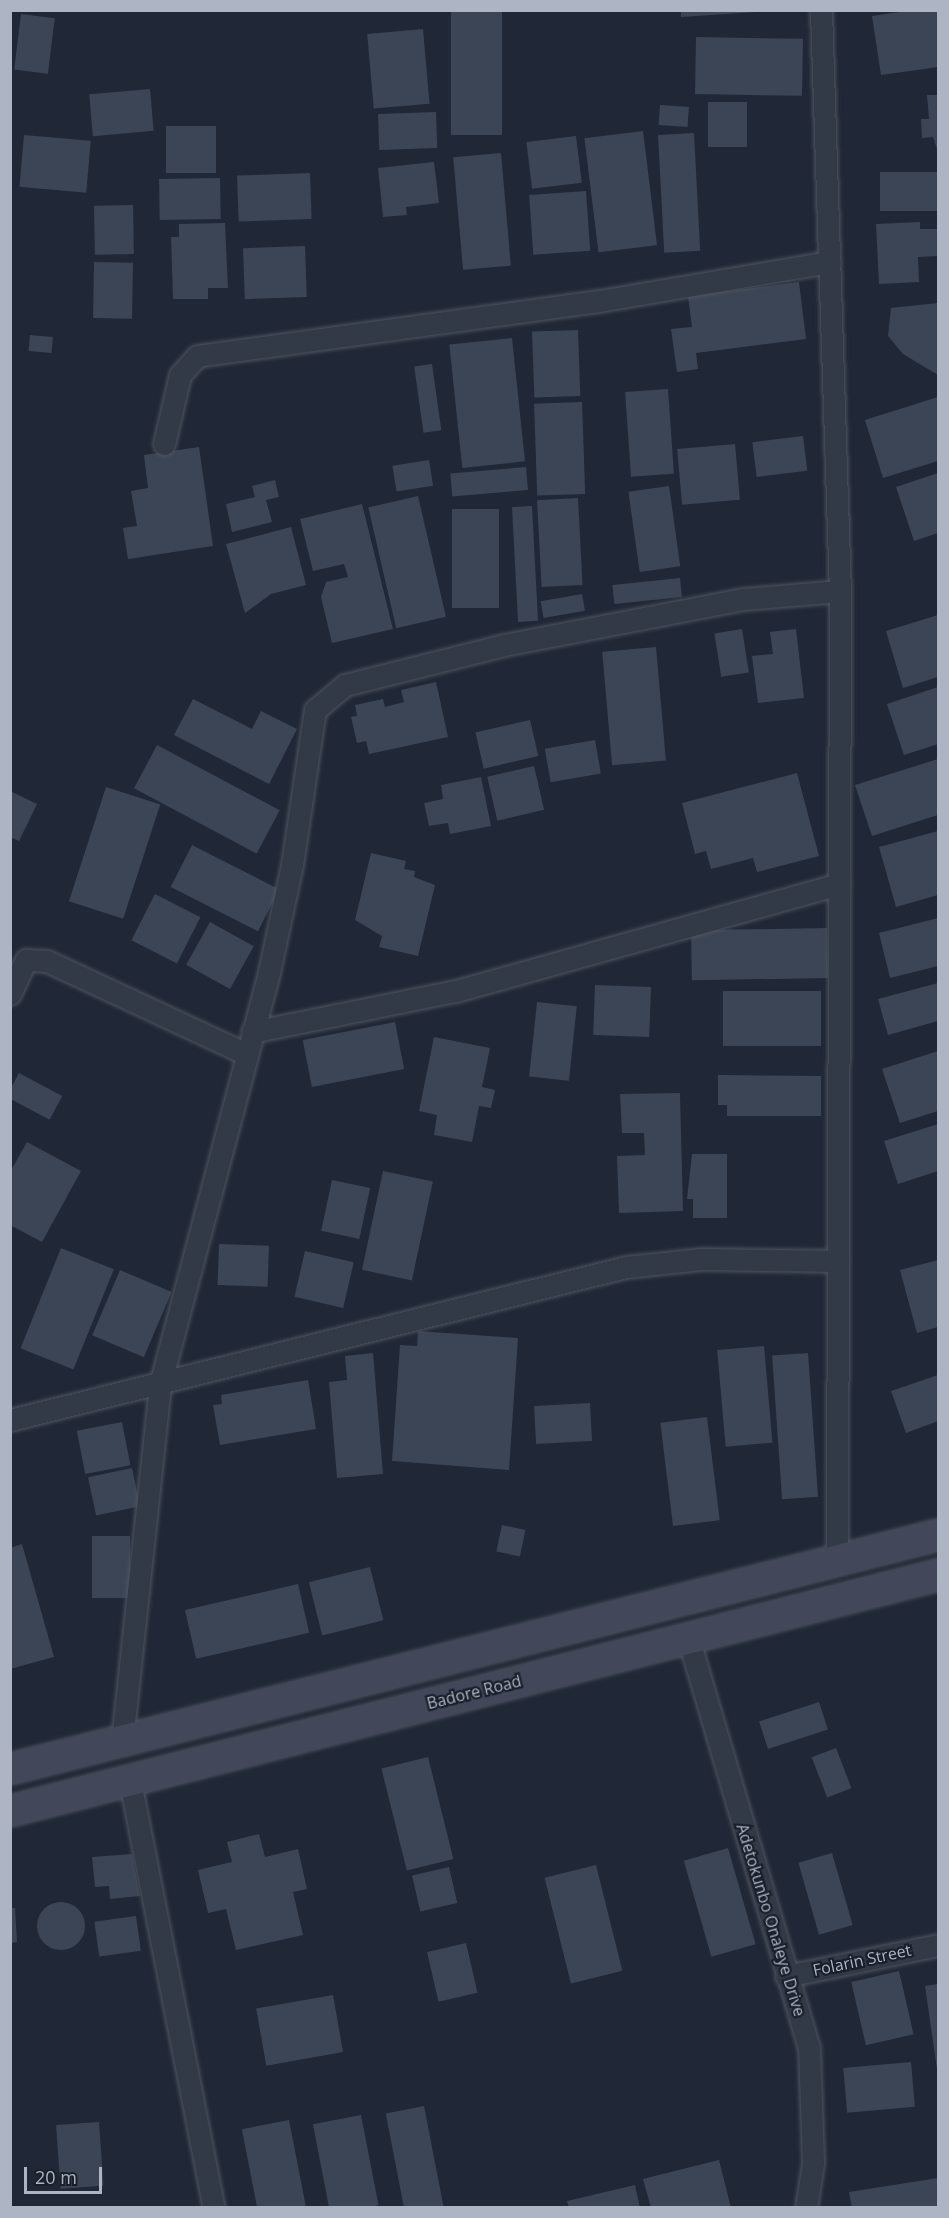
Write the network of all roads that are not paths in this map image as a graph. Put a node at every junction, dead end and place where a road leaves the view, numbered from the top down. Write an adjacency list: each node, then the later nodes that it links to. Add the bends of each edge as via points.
1 (821, 10): 2 (street)
2 (830, 262): 3 (street, via 599,302 197,356 180,375); 4 (street)
3 (164, 444)
4 (840, 591): 5 (street); 7 (street, via 744,599 504,645 345,686 325,697 311,719 292,865)
5 (839, 884): 7 (street, via 456,991); 9 (street)
6 (10, 994): 8 (street, via 26,960 47,961)
7 (252, 1032): 8 (street)
8 (246, 1054): 10 (street)
9 (838, 1261): 10 (street, via 702,1259 626,1267); 13 (street)
10 (159, 1385): 11 (street); 16 (street)
11 (10, 1420)
12 (939, 1535): 13 (main road)
13 (837, 1560): 16 (main road)
14 (939, 1575): 15 (main road, Badore Road)
15 (688, 1637): 18 (main road, Badore Road); 21 (street, Adetokunbo Onaleye Drive)
16 (122, 1741): 17 (main road)
17 (10, 1769)
18 (130, 1781): 19 (main road, Badore Road); 22 (street)
19 (10, 1811)
20 (939, 1945): 21 (street, Folarin Street)
21 (786, 1976): 23 (street, Adetokunbo Onaleye Drive, via 809,2047 813,2163)
22 (214, 2208)
23 (806, 2208)

